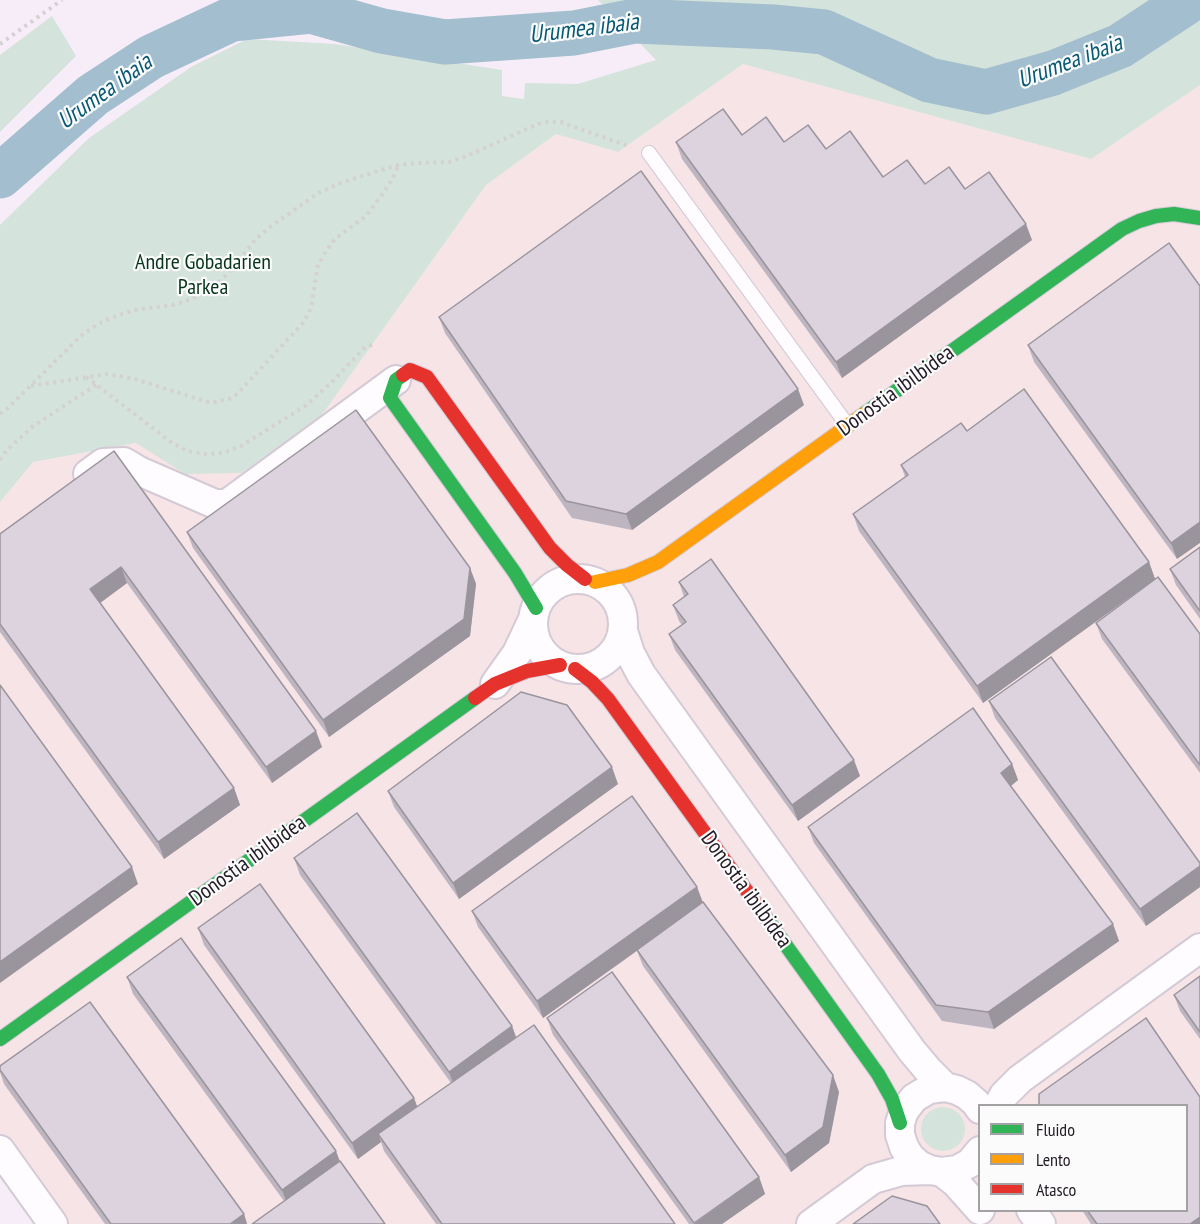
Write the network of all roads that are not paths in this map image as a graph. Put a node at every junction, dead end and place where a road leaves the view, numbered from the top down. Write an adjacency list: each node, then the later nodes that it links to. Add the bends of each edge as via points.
1 (649, 153): 4 (lane)
2 (1200, 218): 4 (street, Donostia ibilbidea, via 1156,216 1122,229)
3 (396, 380): 5 (street, via 226,504 214,504 124,462 103,463); 6 (street, via 410,370 427,377 550,548 567,566); 7 (street, via 390,398 515,573)
4 (848, 426): 6 (street, Donostia ibilbidea, via 658,562 628,575)
5 (65, 491)
6 (590, 581): 7 (street, via 574,579 550,589); 8 (street, via 608,590 618,602)
7 (535, 614): 9 (street, via 534,633 539,646 548,657); 10 (street, Donostia ibilbidea, via 517,653)
8 (623, 631): 9 (street, via 618,646 601,663 590,668); 13 (street, Donostia ibilbidea, via 641,674 912,1051)
9 (567, 667): 10 (street, Donostia ibilbidea, via 527,671); 16 (street, Donostia ibilbidea, via 592,682 608,699 878,1074 892,1099)
10 (495, 684): 12 (street, Donostia ibilbidea)
11 (1200, 948): 14 (street, via 1020,1079)
12 (0, 1039)
13 (945, 1087): 15 (street, via 967,1095); 16 (street, via 929,1089 914,1098 904,1111)
14 (999, 1104)
15 (978, 1106)
16 (900, 1126): 19 (street, via 910,1157); 20 (street, via 889,1155)
17 (978, 1153): 19 (street, via 957,1170)
18 (2, 1156): 23 (street)
19 (936, 1171): 20 (street, via 901,1171); 21 (street, via 956,1183)
20 (873, 1179): 24 (street)
21 (978, 1208)
22 (982, 1212): 25 (street)
23 (53, 1224)
24 (811, 1224)
25 (991, 1224)

